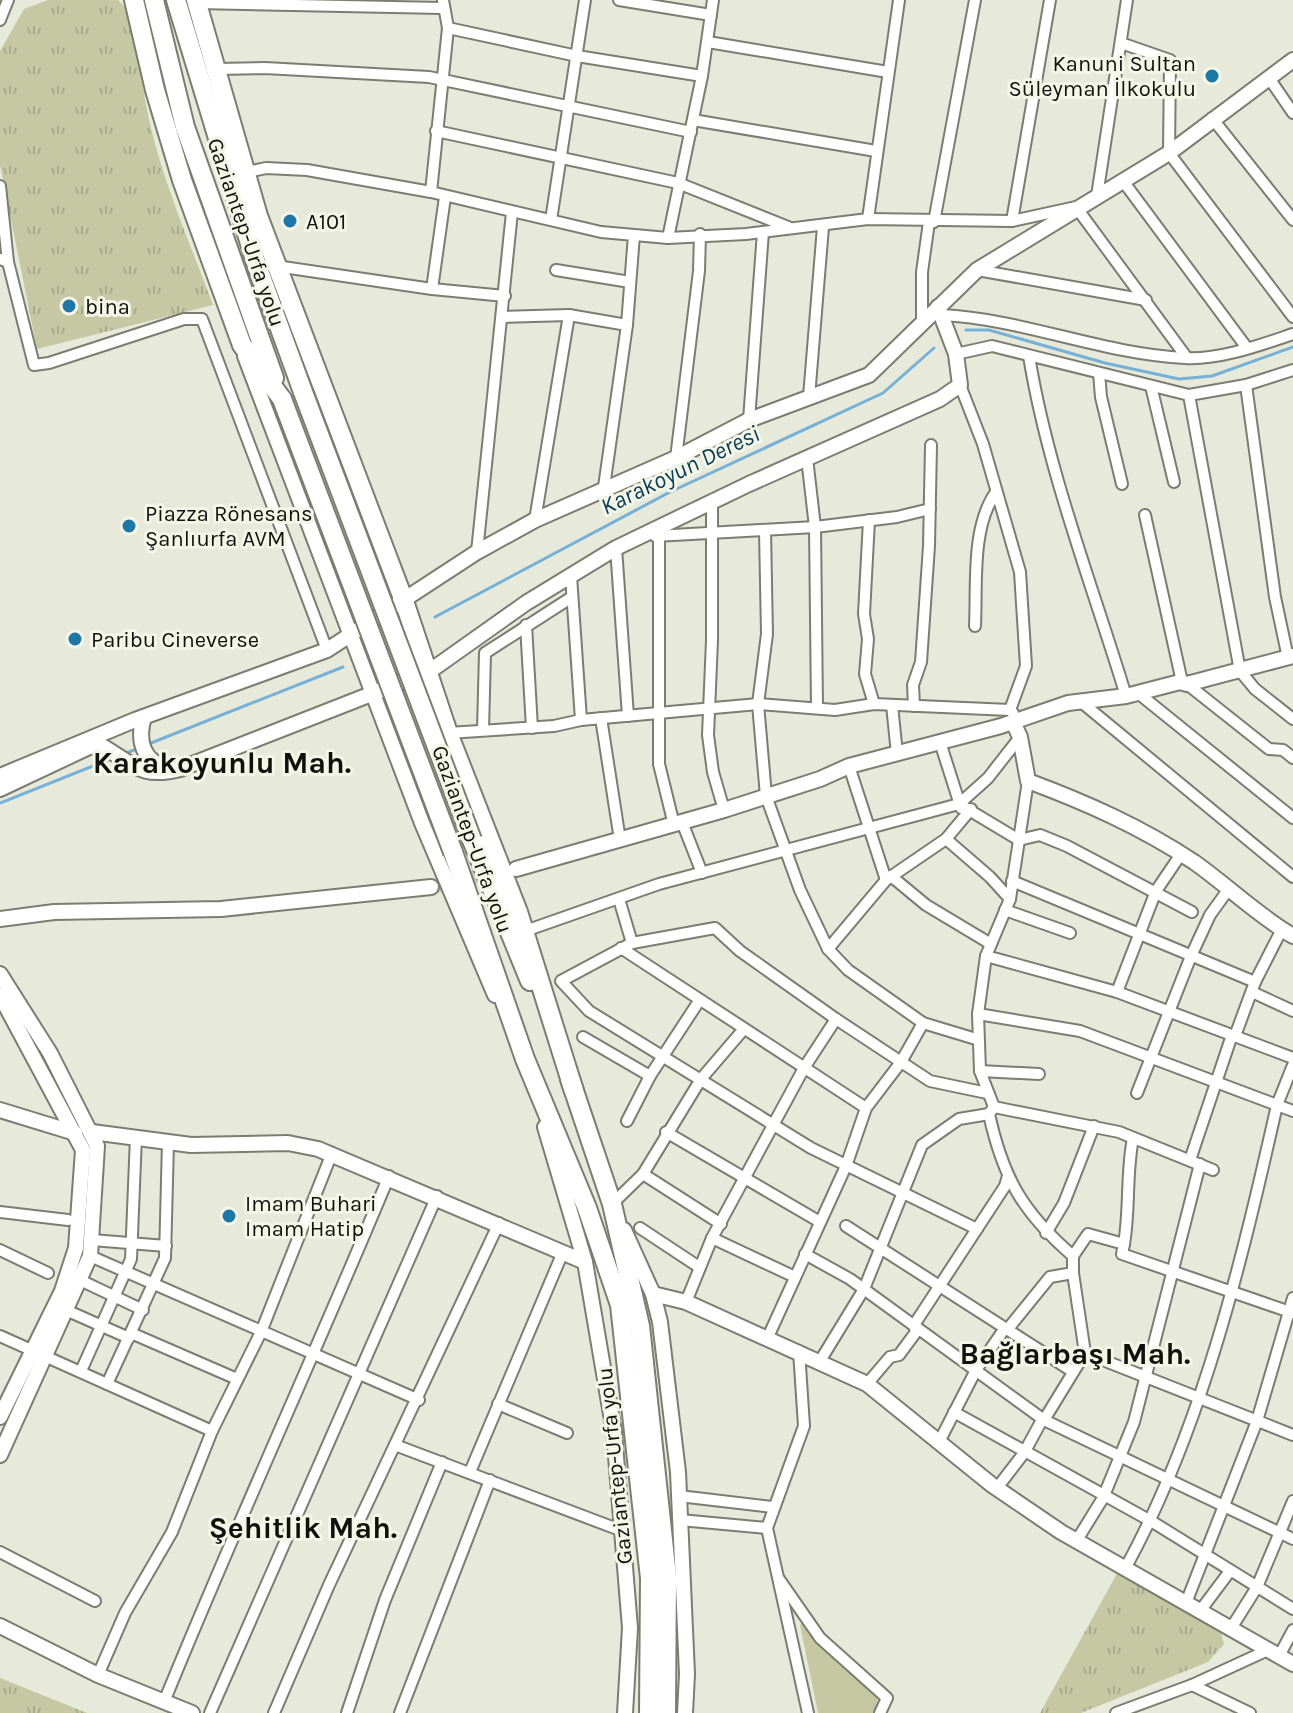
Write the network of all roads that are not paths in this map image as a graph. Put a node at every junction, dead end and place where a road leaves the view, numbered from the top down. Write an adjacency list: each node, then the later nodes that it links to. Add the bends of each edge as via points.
1 (8, 0): 16 (street)
2 (154, 0): 85 (highway, Gaziantep-Urfa yolu, via 185,127)
3 (176, 0): 82 (highway, Gaziantep-Urfa yolu, via 255,260)
4 (585, 0): 20 (street)
5 (619, 0): 15 (street)
6 (713, 0): 15 (street)
7 (899, 0): 23 (street)
8 (975, 0): 49 (street)
9 (1050, 0): 48 (street)
10 (1127, 0): 19 (street)
11 (196, 1): 13 (street); 22 (highway)
12 (133, 2): 72 (highway, via 182,180)
13 (325, 2): 14 (street)
14 (442, 4): 17 (street)
15 (711, 15): 18 (street)
16 (0, 20)
17 (448, 28): 20 (street); 26 (street)
18 (708, 42): 23 (street); 24 (street)
19 (1121, 43): 34 (street, via 1170,60); 41 (street)
20 (577, 56): 24 (street); 27 (street)
21 (1293, 60): 25 (main road)
22 (217, 69): 26 (street, via 337,71); 36 (highway)
23 (888, 72): 33 (street)
24 (702, 76): 30 (street)
25 (1269, 78): 28 (street); 29 (main road)
26 (442, 81): 27 (street); 31 (street)
27 (568, 108): 32 (street); 35 (street)
28 (1293, 113)
29 (1212, 118): 34 (main road); 47 (street)
30 (693, 120): 32 (street); 33 (street)
31 (436, 131): 35 (street); 40 (street)
32 (691, 132): 38 (street)
33 (876, 151): 45 (street)
34 (1169, 153): 37 (main road); 68 (street)
35 (561, 159): 38 (street); 46 (street)
36 (247, 172): 40 (street, via 303,169); 57 (highway)
37 (1123, 181): 41 (main road); 73 (street)
38 (678, 183): 51 (street); 55 (street)
39 (0, 186): 56 (street)
40 (431, 192): 42 (street)
41 (1097, 196): 43 (main road)
42 (445, 197): 44 (street); 61 (street)
43 (1076, 207): 48 (street); 59 (main road); 63 (street)
44 (512, 212): 46 (street); 62 (street)
45 (868, 219): 49 (street); 50 (street)
46 (551, 220): 54 (street)
47 (1293, 220)
48 (1012, 221): 49 (street)
49 (932, 222): 69 (street, via 922,272)
50 (823, 227): 51 (street); 84 (street)
51 (790, 228): 52 (street)
52 (763, 232): 53 (street); 86 (street)
53 (700, 234): 55 (street); 88 (street)
54 (634, 235): 55 (street); 60 (street)
55 (668, 238)
56 (4, 260): 111 (street, via 34,365 184,319 202,319)
57 (276, 266): 61 (street); 64 (highway)
58 (556, 270): 60 (street)
59 (977, 270): 63 (street); 65 (main road)
60 (630, 282): 70 (street)
61 (432, 289): 62 (street)
62 (505, 296): 67 (street)
63 (1146, 300): 76 (street)
64 (293, 305): 82 (highway); 107 (highway)
65 (940, 311): 69 (main road); 74 (main road); 76 (street, via 1128,351)
66 (569, 315): 67 (street); 70 (street); 97 (street)
67 (502, 317): 104 (street)
68 (1293, 317)
69 (922, 323): 84 (main road, via 869,375)
70 (627, 325): 92 (street)
71 (1293, 334): 73 (street)
72 (242, 345): 85 (highway); 110 (main road)
73 (1247, 348): 76 (street)
74 (956, 354): 75 (street, via 992,346); 79 (main road)
75 (1029, 356): 78 (street); 117 (street, via 1060,484)
76 (1187, 358)
77 (1293, 370): 80 (street)
78 (1099, 373): 81 (street); 91 (street)
79 (960, 385): 89 (main road, via 940,399); 93 (street)
80 (1246, 385): 83 (street); 112 (street)
81 (1151, 386): 83 (street); 90 (street)
82 (303, 392): 204 (highway, Gaziantep-Urfa yolu, bridge, via 472,840)
83 (1189, 395): 114 (street)
84 (809, 397): 86 (main road)
85 (282, 399): 195 (highway, Gaziantep-Urfa yolu, bridge)
86 (749, 420): 88 (main road)
87 (931, 445): 95 (street)
88 (676, 458): 92 (main road)
89 (807, 458): 94 (main road); 99 (street)
90 (1174, 482)
91 (1122, 484)
92 (604, 487): 97 (main road)
93 (996, 492): 109 (street, via 979,542); 128 (street, via 1020,572 1025,625 1026,666)
94 (712, 501): 101 (street); 102 (main road)
95 (930, 509): 98 (street); 122 (street)
96 (1145, 515): 115 (street)
97 (535, 520): 104 (main road)
98 (869, 520): 99 (street); 120 (street, via 865,674)
99 (815, 527): 100 (street); 123 (street)
100 (765, 531): 101 (street); 119 (street, via 767,634)
101 (712, 534): 102 (street); 124 (street)
102 (652, 535): 103 (main road); 125 (street)
103 (616, 548): 105 (main road); 126 (street)
104 (477, 552): 107 (main road)
105 (571, 576): 106 (street); 113 (main road)
106 (572, 597): 108 (street); 131 (street)
107 (404, 601): 110 (main road); 113 (highway)
108 (526, 625): 132 (street); 133 (street, via 485,653)
109 (975, 626)
110 (351, 633): 111 (main road); 116 (main road)
111 (327, 650): 127 (main road)
112 (1290, 657): 114 (main road)
113 (430, 671): 116 (main road); 134 (highway)
114 (1240, 671): 115 (main road); 130 (street)
115 (1185, 683): 117 (main road); 138 (street, via 1269,749)
116 (375, 695): 140 (main road); 195 (main road, via 456,908)
117 (1132, 695): 118 (main road); 148 (street)
118 (1080, 701): 128 (main road); 158 (street)
119 (758, 704): 123 (street); 124 (street); 144 (street)
120 (874, 704): 121 (street); 123 (street)
121 (892, 705): 122 (street); 137 (street)
122 (914, 706): 128 (street)
123 (817, 708)
124 (707, 709): 125 (street); 146 (street, via 708,748)
125 (660, 714): 126 (street); 149 (street, via 659,764)
126 (628, 716): 129 (street)
127 (144, 717): 140 (main road, via 140,741 154,762); 141 (main road)
128 (1015, 717): 135 (main road); 136 (main road)
129 (601, 718): 131 (street); 152 (street)
130 (1293, 719)
131 (581, 720): 132 (street)
132 (532, 728): 133 (street)
133 (483, 730): 134 (street)
134 (448, 733): 168 (highway)
135 (1020, 737): 142 (main road); 145 (street)
136 (940, 742): 137 (main road); 145 (street)
137 (897, 754): 139 (main road)
138 (1293, 758)
139 (849, 766): 144 (main road); 150 (street)
140 (180, 769): 143 (main road, via 149,773 102,746 89,747)
141 (0, 776)
142 (1028, 781): 153 (street); 155 (main road, via 1115,814)
143 (0, 789)
144 (766, 796): 146 (main road); 154 (street)
145 (959, 804): 147 (street); 150 (street)
146 (724, 810): 149 (main road)
147 (968, 813): 151 (street); 153 (street)
148 (1293, 818)
149 (678, 824): 152 (main road); 157 (street)
150 (869, 826): 154 (street); 159 (street)
151 (946, 839): 159 (street); 165 (street, via 990,877)
152 (620, 840): 156 (main road)
153 (1019, 840): 160 (street); 163 (street, via 1040,835)
154 (787, 851): 157 (street); 175 (street)
155 (1181, 854): 162 (main road); 163 (street)
156 (516, 869)
157 (702, 873): 164 (street)
158 (1293, 877)
159 (888, 878): 173 (street); 175 (street)
160 (1012, 881): 165 (street); 171 (street)
161 (431, 887): 167 (main road, via 221,909 54,912)
162 (1228, 890): 170 (main road); 177 (street)
163 (1156, 891): 166 (street); 171 (street)
164 (619, 899): 168 (street); 172 (street)
165 (1007, 904): 169 (street); 173 (street)
166 (1192, 912)
167 (0, 919)
168 (525, 931): 204 (highway)
169 (1070, 933)
170 (1288, 933): 179 (street)
171 (1138, 934): 177 (street); 180 (street)
172 (632, 943): 174 (street); 186 (street, via 715,928)
173 (991, 944): 176 (street)
174 (621, 948): 182 (street); 192 (street, via 561,981 589,1011)
175 (828, 949): 187 (street, via 848,970)
176 (986, 956): 180 (street); 185 (street)
177 (1191, 956): 179 (street); 184 (street)
178 (0, 974): 215 (main road)
179 (1253, 987): 183 (street); 189 (street)
180 (1117, 992): 184 (street)
181 (0, 995): 217 (main road)
182 (699, 1001): 188 (street); 192 (street)
183 (1293, 1011)
184 (1169, 1013): 189 (street); 193 (street)
185 (978, 1014): 191 (street); 193 (street, via 1059,1025)
186 (836, 1019): 196 (street); 198 (street)
187 (923, 1023): 191 (street); 196 (street)
188 (743, 1030): 198 (street); 202 (street)
189 (1233, 1036): 194 (street); 203 (street)
190 (583, 1037): 201 (street)
191 (976, 1039): 199 (street)
192 (663, 1055): 201 (street); 202 (street)
193 (1149, 1057): 203 (street); 206 (street)
194 (1293, 1058)
195 (525, 1059): 252 (main road); 349 (highway, Gaziantep-Urfa yolu, via 587,1208 620,1305 650,1578)
196 (901, 1062): 205 (street, via 938,1084); 208 (street)
197 (1293, 1065): 207 (street)
198 (804, 1068): 208 (street); 213 (street)
199 (980, 1071): 200 (street); 205 (street)
200 (1039, 1074)
201 (650, 1076): 212 (street)
202 (701, 1079): 213 (street); 216 (street)
203 (1216, 1082): 207 (street); 222 (street)
204 (574, 1091): 231 (highway, Gaziantep-Urfa yolu)
205 (987, 1093): 210 (street)
206 (1137, 1093)
207 (1277, 1105): 211 (street); 263 (street)
208 (866, 1108): 223 (street)
209 (0, 1110): 217 (main road)
210 (992, 1111): 214 (street); 227 (street, via 1000,1161); 229 (street, via 959,1119 922,1145)
211 (1293, 1111)
212 (627, 1121)
213 (775, 1125): 223 (street); 228 (street)
214 (1094, 1126): 219 (street); 240 (street, via 1064,1203)
215 (92, 1132): 218 (main road); 242 (main road, via 97,1146)
216 (666, 1132): 225 (street); 228 (street)
217 (75, 1133): 278 (main road, via 83,1150 76,1248)
218 (136, 1137): 220 (main road); 243 (street)
219 (1133, 1138): 222 (street); 244 (street)
220 (168, 1142): 221 (main road, via 288,1143); 245 (street)
221 (332, 1153): 226 (main road); 274 (street)
222 (1195, 1162): 224 (street); 255 (street)
223 (846, 1166): 229 (street); 234 (street)
224 (1213, 1170)
225 (643, 1174): 231 (street); 236 (street)
226 (389, 1176): 230 (main road); 281 (street)
227 (1008, 1176): 239 (street); 240 (street, via 1029,1215)
228 (745, 1179): 234 (street); 236 (street)
229 (904, 1192): 239 (street); 246 (street)
230 (437, 1196): 235 (main road); 287 (street)
231 (612, 1204): 264 (main road); 350 (highway, Gaziantep-Urfa yolu, via 640,1326 652,1428 667,1577)
232 (0, 1212): 233 (street)
233 (68, 1220)
234 (820, 1222): 249 (street)
235 (499, 1223): 248 (main road); 293 (street)
236 (721, 1224): 241 (street)
237 (846, 1226): 246 (street)
238 (640, 1228): 253 (street)
239 (977, 1229): 261 (street)
240 (1046, 1233): 251 (street)
241 (712, 1238): 253 (street); 258 (street)
242 (92, 1240): 243 (street); 250 (main road)
243 (133, 1242): 245 (street); 254 (street)
244 (1124, 1244): 251 (street, via 1088,1234); 255 (street, via 1122,1254)
245 (166, 1246): 260 (street)
246 (881, 1249): 261 (street); 262 (street)
247 (0, 1250): 256 (street)
248 (563, 1252): 252 (main road); 294 (street)
249 (805, 1254): 258 (street); 262 (street)
250 (90, 1256): 254 (street); 259 (main road)
251 (1073, 1256): 257 (street)
252 (585, 1262): 320 (main road, via 614,1432)
253 (699, 1267): 267 (street)
254 (124, 1272): 260 (street); 265 (street)
255 (1175, 1272): 263 (street); 288 (street)
256 (48, 1273)
257 (1073, 1273): 273 (street, via 1050,1277); 280 (street)
258 (795, 1277): 277 (street)
259 (82, 1281): 265 (street); 269 (main road)
260 (154, 1286): 268 (street); 274 (street)
261 (940, 1288): 271 (street); 273 (street)
262 (864, 1289): 271 (street); 283 (street)
263 (1230, 1289): 270 (street); 292 (street)
264 (653, 1294): 267 (main road); 312 (main road)
265 (112, 1296): 268 (street); 272 (street)
266 (1293, 1298): 270 (street)
267 (686, 1302): 277 (main road)
268 (143, 1310): 276 (street)
269 (68, 1311): 272 (street); 282 (main road)
270 (1291, 1312): 298 (street)
271 (914, 1325): 284 (street); 291 (street, via 916,1332 899,1355 890,1357)
272 (102, 1326): 276 (street); 285 (street)
273 (1006, 1329): 284 (street); 286 (street)
274 (261, 1332): 281 (street); 289 (street)
275 (0, 1336): 278 (street)
276 (130, 1336): 289 (street); 290 (street)
277 (768, 1337): 279 (main road)
278 (33, 1349): 282 (street); 296 (main road)
279 (799, 1351): 283 (main road); 316 (street, via 804,1426)
280 (1085, 1353): 286 (street); 288 (street)
281 (315, 1354): 287 (street); 341 (street, via 255,1481)
282 (48, 1356): 285 (street); 305 (main road)
283 (820, 1361): 291 (main road)
284 (976, 1370): 295 (street); 297 (street)
285 (81, 1371): 290 (street)
286 (1072, 1371): 297 (street)
287 (360, 1373): 293 (street); 344 (street)
288 (1146, 1376): 292 (street); 306 (street)
289 (237, 1379): 299 (street)
290 (107, 1384): 299 (street)
291 (867, 1384): 302 (main road)
292 (1200, 1397): 298 (street); 310 (street)
293 (419, 1400): 303 (street)
294 (498, 1404): 300 (street); 308 (street)
295 (954, 1412): 302 (street); 304 (street)
296 (0, 1417)
297 (1043, 1419): 304 (street); 306 (street)
298 (1257, 1421): 301 (street); 315 (street)
299 (212, 1431): 339 (street, via 172,1532 125,1613)
300 (567, 1433)
301 (1293, 1435)
302 (939, 1442): 311 (main road)
303 (395, 1445): 307 (street); 345 (street)
304 (1024, 1453): 311 (street); 313 (street)
305 (0, 1455)
306 (1122, 1455): 310 (street); 313 (street)
307 (442, 1462): 308 (street); 346 (street, via 385,1600)
308 (470, 1472): 309 (street)
309 (490, 1480): 320 (street); 347 (street)
310 (1169, 1480): 315 (street); 318 (street)
311 (997, 1488): 323 (main road)
312 (679, 1496): 316 (street); 317 (main road)
313 (1103, 1498): 318 (street); 323 (street)
314 (1293, 1501): 321 (street)
315 (1225, 1506): 321 (street); 325 (street)
316 (772, 1507): 319 (street)
317 (680, 1520): 319 (street); 351 (main road)
318 (1151, 1521): 325 (street); 326 (street)
319 (767, 1528): 328 (street)
320 (620, 1530): 348 (main road, via 630,1628)
321 (1280, 1532): 322 (street); 329 (street)
322 (1293, 1539)
323 (1077, 1540): 326 (main road)
324 (0, 1552): 330 (street)
325 (1206, 1556): 327 (street); 331 (street)
326 (1126, 1567): 331 (main road)
327 (1230, 1571): 329 (street); 333 (street)
328 (776, 1574): 352 (street); 353 (street, via 820,1638 887,1698)
329 (1257, 1587): 332 (street); 335 (street)
330 (95, 1601)
331 (1186, 1603): 333 (main road)
332 (1293, 1609)
333 (1200, 1611): 335 (main road)
334 (0, 1626): 339 (main road)
335 (1230, 1630): 337 (main road)
336 (1293, 1630): 337 (street)
337 (1274, 1653): 338 (main road); 340 (street)
338 (1293, 1664)
339 (98, 1675): 341 (main road)
340 (1192, 1685): 342 (street); 356 (street)
341 (164, 1702): 343 (main road)
342 (1136, 1703): 354 (street); 355 (street)
343 (192, 1713)
344 (210, 1713)
345 (274, 1713)
346 (347, 1713)
347 (400, 1713)
348 (625, 1713)
349 (649, 1713)
350 (666, 1713)
351 (685, 1713)
352 (808, 1713)
353 (880, 1713)
354 (1116, 1713)
355 (1149, 1713)
356 (1250, 1713)

